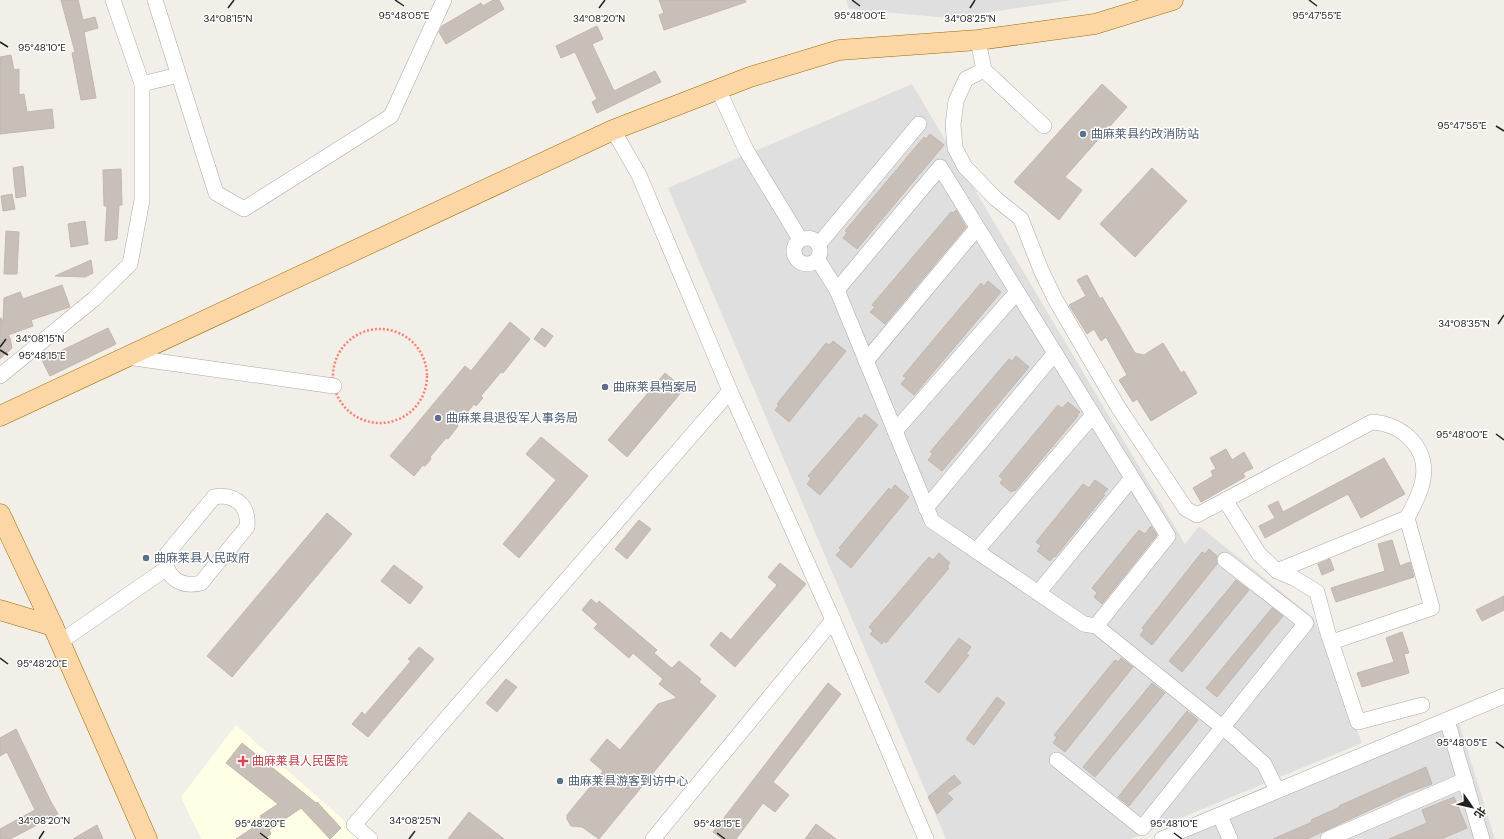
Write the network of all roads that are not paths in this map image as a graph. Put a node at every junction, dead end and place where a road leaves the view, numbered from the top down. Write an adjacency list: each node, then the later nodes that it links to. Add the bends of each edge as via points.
1 (113, 0): 8 (street)
2 (154, 0): 7 (street)
3 (444, 0): 7 (street, via 391,116 244,209 216,193)
4 (1173, 0): 5 (main road, via 1095,24)
5 (978, 40): 6 (street); 9 (main road, via 839,50)
6 (984, 70): 11 (street); 29 (street, via 966,79 958,96 953,130 955,148 966,167 996,200 1021,219 1055,299 1118,407 1186,510 1197,515)
7 (178, 75): 8 (street)
8 (142, 84): 22 (street, via 142,200 130,264 94,298)
9 (718, 89): 12 (main road); 14 (street, via 746,150)
10 (919, 124): 15 (street)
11 (1044, 126)
12 (613, 130): 20 (main road); 24 (street, via 639,175)
13 (977, 228): 17 (street, via 940,168); 18 (street); 21 (street)
14 (800, 240): 15 (street, via 812,238); 16 (street, via 794,252 798,261 808,265)
15 (819, 244): 16 (street, via 821,250)
16 (818, 260): 17 (street)
17 (837, 290): 21 (street)
18 (1017, 292): 19 (street); 27 (street)
19 (1055, 353): 25 (street); 30 (street)
20 (127, 357): 23 (street); 26 (main road)
21 (866, 361): 27 (street)
22 (0, 376)
23 (334, 386)
24 (730, 392): 39 (street); 52 (street, via 354,825)
25 (1093, 415): 28 (street); 33 (street)
26 (0, 416)
27 (895, 431): 30 (street)
28 (1132, 478): 37 (street); 40 (street, via 1168,536)
29 (1225, 500): 32 (street, via 1372,422 1380,422 1396,427 1409,437 1422,459 1422,485); 36 (street, via 1259,554)
30 (926, 508): 33 (street, via 932,521)
31 (0, 514): 41 (main road)
32 (1407, 518): 36 (street); 42 (street, via 1432,608)
33 (976, 551): 37 (street)
34 (1225, 560): 46 (street, via 1306,623)
35 (167, 568): 35 (street, via 180,582 187,585 201,583 247,527 248,520 244,507 234,498 214,497 166,555); 41 (street)
36 (1277, 570): 42 (street, via 1317,592)
37 (1038, 593): 40 (street, via 1084,624)
38 (0, 610): 41 (main road)
39 (833, 620): 53 (street); 54 (street)
40 (1096, 626): 46 (street)
41 (56, 634): 51 (main road)
42 (1332, 642): 44 (street, via 1358,722)
43 (1504, 696): 45 (street)
44 (1422, 705)
45 (1447, 720): 48 (street); 49 (street)
46 (1223, 728): 47 (street, via 1142,828); 49 (street, via 1264,764)
47 (1057, 760)
48 (1464, 780): 57 (street); 58 (street)
49 (1277, 790): 50 (street)
50 (1220, 816): 55 (street); 56 (street)
51 (147, 839)
52 (370, 839)
53 (653, 839)
54 (926, 839)
55 (1162, 839)
56 (1230, 839)
57 (1328, 839)
58 (1482, 839)

